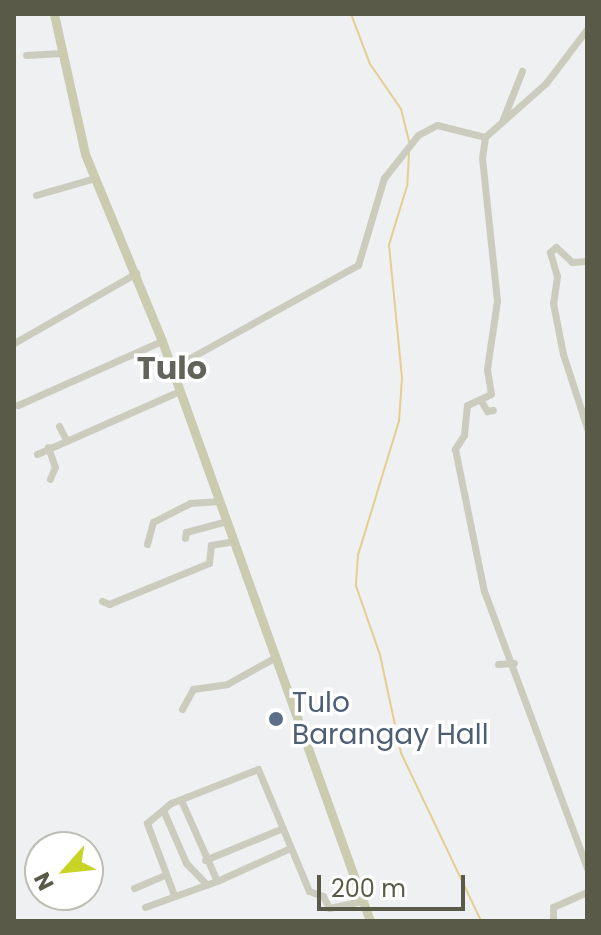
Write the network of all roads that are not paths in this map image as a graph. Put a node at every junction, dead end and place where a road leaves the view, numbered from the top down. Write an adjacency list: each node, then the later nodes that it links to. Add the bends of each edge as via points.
1 (54, 14): 3 (main road)
2 (587, 29): 6 (street, via 546,83)
3 (62, 53): 4 (street); 8 (main road)
4 (26, 55)
5 (522, 71): 6 (street)
6 (502, 121): 7 (street)
7 (485, 137): 14 (street, via 437,125 418,135 384,178 358,265); 16 (street, via 482,158 497,301 487,369 491,394)
8 (95, 178): 9 (street); 11 (main road)
9 (36, 195)
10 (587, 261): 20 (street, via 572,262 556,247 550,252 563,354)
11 (136, 273): 12 (main road); 13 (street)
12 (162, 341): 14 (main road); 17 (street)
13 (14, 343)
14 (172, 368): 15 (main road)
15 (180, 391): 21 (street); 25 (main road)
16 (481, 401): 18 (street, via 487,411); 32 (street, via 467,405 464,435 455,449 484,591)
17 (18, 405)
18 (493, 410)
19 (59, 426): 21 (street)
20 (587, 428)
21 (66, 440): 22 (street)
22 (48, 447): 23 (street); 24 (street, via 55,467)
23 (37, 454)
24 (50, 479)
25 (220, 501): 26 (main road); 29 (street, via 190,503 153,522)
26 (227, 521): 27 (street, via 186,532); 28 (main road)
27 (185, 538)
28 (233, 541): 30 (street, via 211,545 209,563 109,604); 31 (main road)
29 (147, 544)
30 (102, 601)
31 (276, 657): 34 (street, via 227,684 193,689); 47 (main road)
32 (514, 663): 33 (street); 40 (street)
33 (498, 664)
34 (182, 709)
35 (181, 800): 36 (street); 37 (street, via 260,769); 39 (street)
36 (163, 810): 41 (street, via 147,826); 43 (street, via 186,863)
37 (283, 828): 38 (street); 39 (street)
38 (290, 848): 42 (street); 47 (street, via 309,891 323,896 329,908)
39 (205, 860): 42 (street)
40 (587, 868)
41 (164, 875): 44 (street); 46 (street)
42 (217, 881): 43 (street)
43 (207, 885): 46 (street)
44 (134, 888)
45 (587, 892): 50 (street, via 553,907)
46 (174, 895): 48 (street)
47 (363, 901): 49 (main road)
48 (145, 907)
49 (370, 921)
50 (553, 921)

